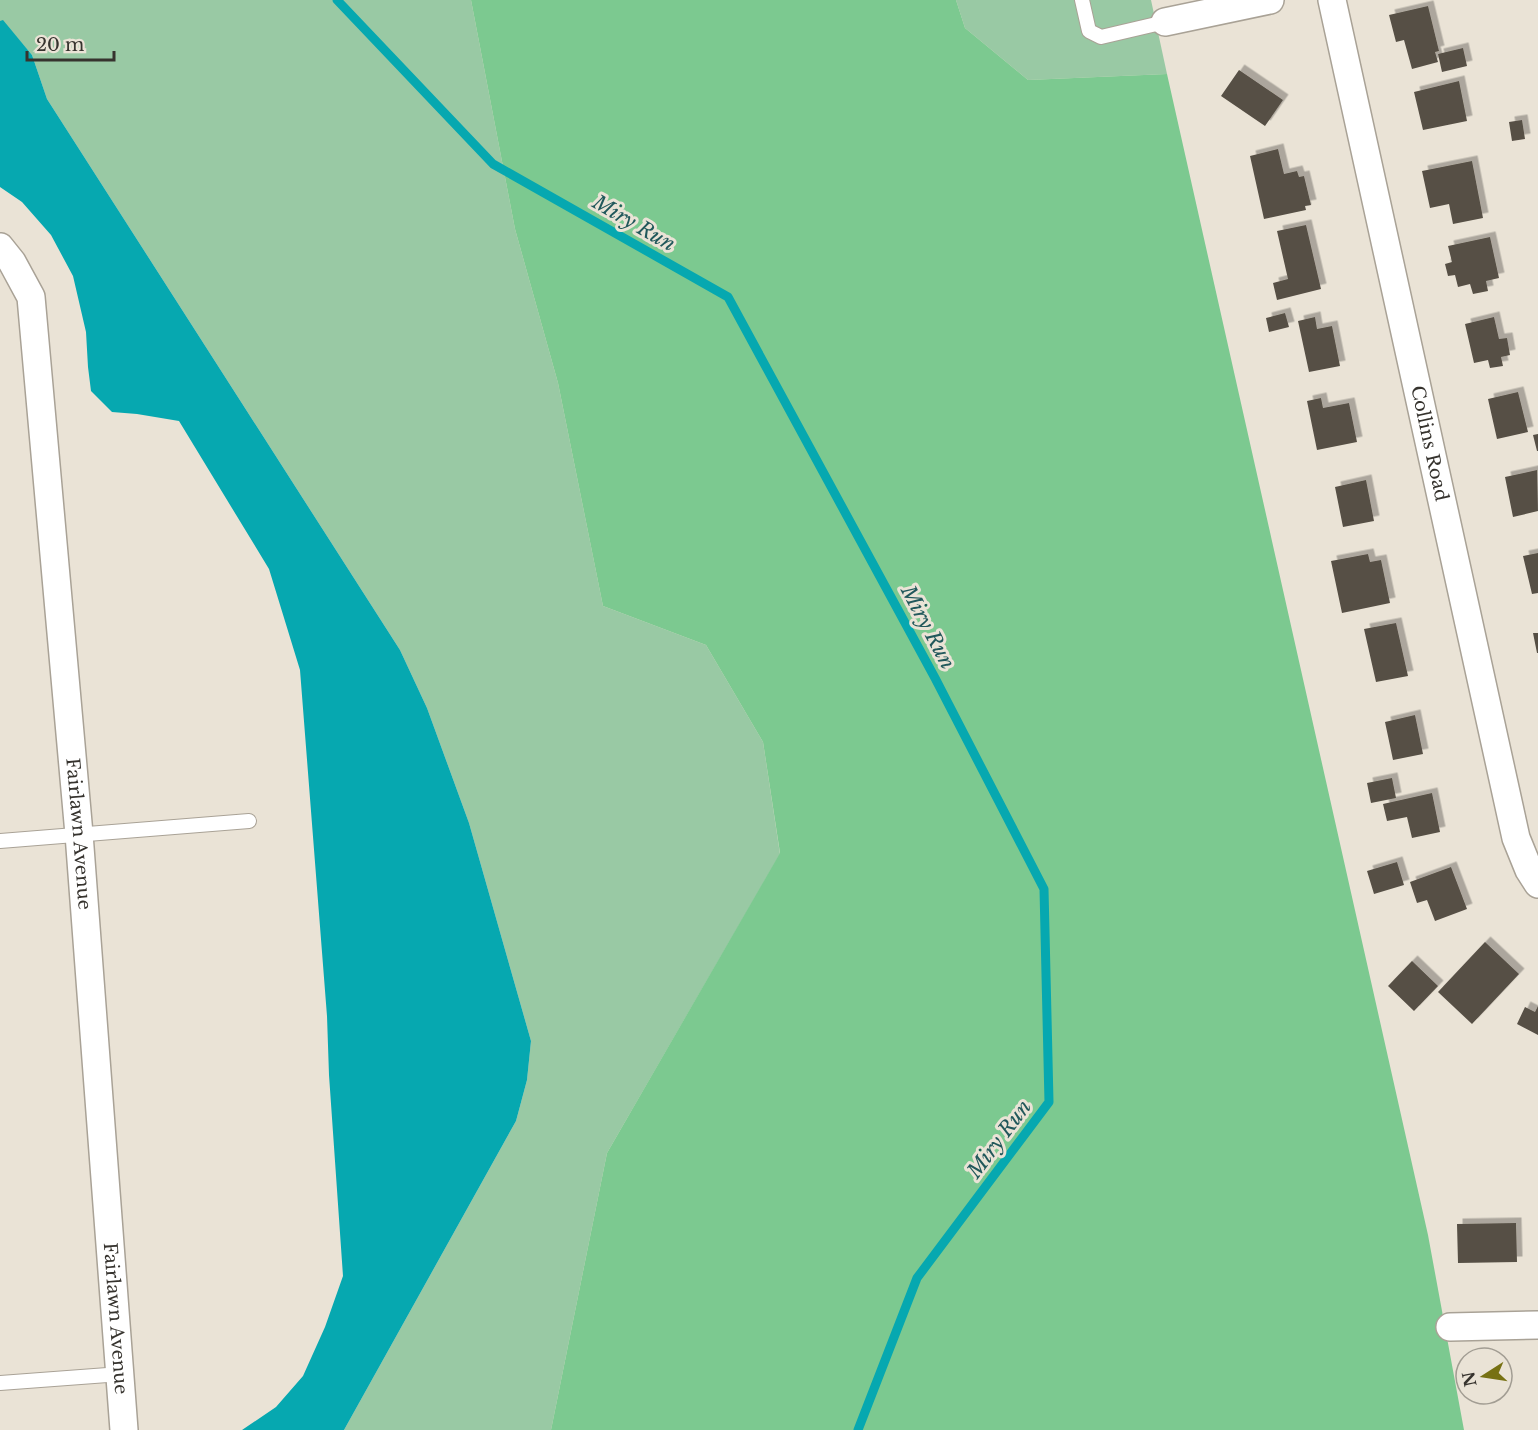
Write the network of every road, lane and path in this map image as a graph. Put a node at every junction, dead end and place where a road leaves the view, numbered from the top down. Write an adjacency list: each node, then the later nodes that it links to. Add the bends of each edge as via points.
1 (1082, 0): 4 (lane, via 1089,31 1101,37)
2 (1270, 0): 4 (street)
3 (1332, 0): 9 (street, Collins Road, via 1516,838)
4 (1165, 22)
5 (0, 247): 7 (street, Fairlawn Avenue, via 31,297)
6 (249, 821): 7 (lane)
7 (79, 834): 8 (lane); 12 (street, Fairlawn Avenue)
8 (0, 840)
9 (1538, 884)
10 (1538, 1325): 11 (street)
11 (1450, 1327)
12 (121, 1374): 13 (lane); 14 (street, Fairlawn Avenue)
13 (0, 1383)
14 (124, 1430)

